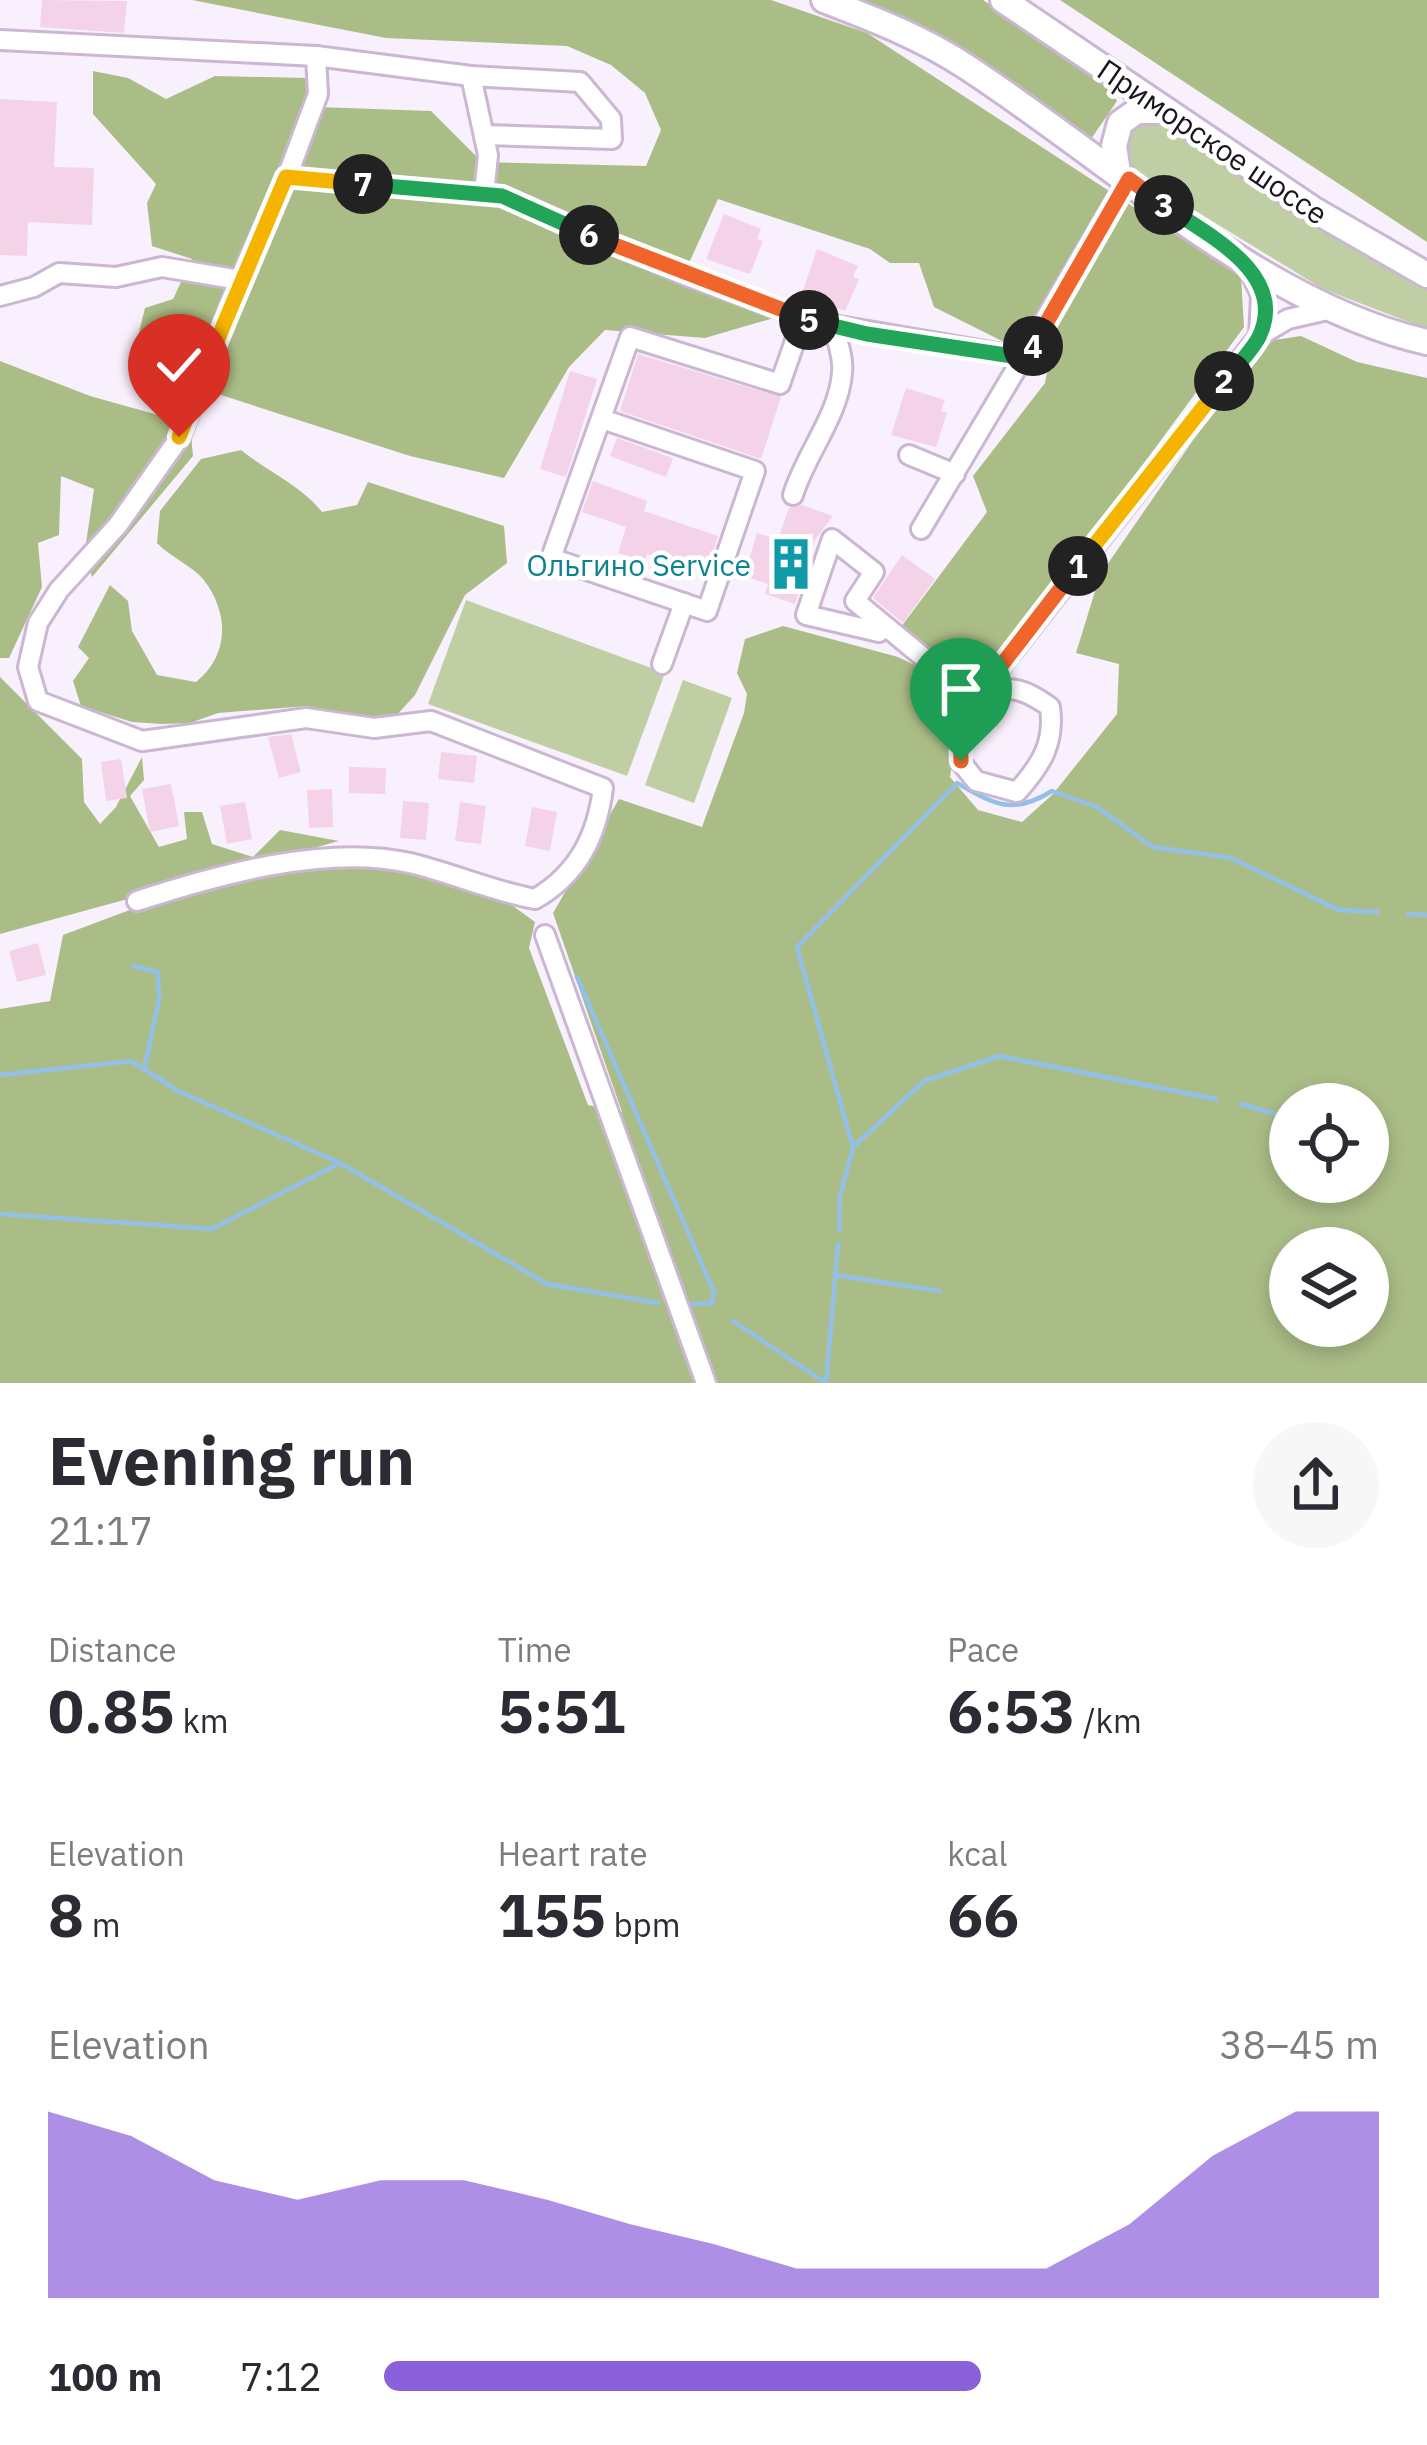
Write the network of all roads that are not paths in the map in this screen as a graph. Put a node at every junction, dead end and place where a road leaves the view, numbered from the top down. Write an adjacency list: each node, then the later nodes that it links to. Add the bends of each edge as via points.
1 (824, 0): 8 (main road, via 963,64)
2 (1003, 0): 6 (main road, Приморское шоссе)
3 (0, 40): 4 (lane)
4 (316, 56): 5 (lane); 9 (lane, via 318,94)
5 (471, 76): 7 (lane); 7 (lane, via 580,82 611,119 612,139)
6 (1169, 111): 8 (main road, via 1137,111 1120,122 1114,146); 12 (main road, Приморское шоссе, via 1332,222)
7 (484, 135): 10 (lane)
8 (1123, 176): 11 (main road); 20 (lane)
9 (286, 177): 10 (lane); 13 (lane)
10 (484, 194): 16 (lane)
11 (1245, 259): 15 (main road); 18 (lane, via 1261,296)
12 (1427, 275)
13 (240, 280): 14 (lane, via 163,267 116,277 59,273); 30 (lane, via 179,437 38,623 28,667 38,701 142,741 306,718 374,728 431,721 603,788 598,826 565,882 535,899 406,862 317,860 210,878)
14 (0, 296)
15 (1332, 309): 18 (lane); 19 (main road)
16 (803, 318): 17 (lane); 21 (lane, via 780,383 630,337)
17 (834, 327): 20 (lane); 24 (lane, via 842,374)
18 (1259, 336): 29 (lane)
19 (1427, 342)
20 (1026, 358): 23 (lane)
21 (602, 419): 26 (lane, via 551,558); 26 (lane, via 755,471 707,611)
22 (909, 455): 23 (lane)
23 (955, 474): 25 (lane)
24 (793, 495)
25 (922, 529)
26 (684, 603): 28 (lane)
27 (878, 633): 27 (lane, via 855,601 874,572 832,539 806,615); 29 (lane)
28 (662, 664)
29 (974, 699): 29 (lane, via 960,719 961,761 985,787 1017,792 1044,762 1050,707 1005,686)
30 (137, 901)
31 (544, 935): 32 (lane)
32 (706, 1383)

